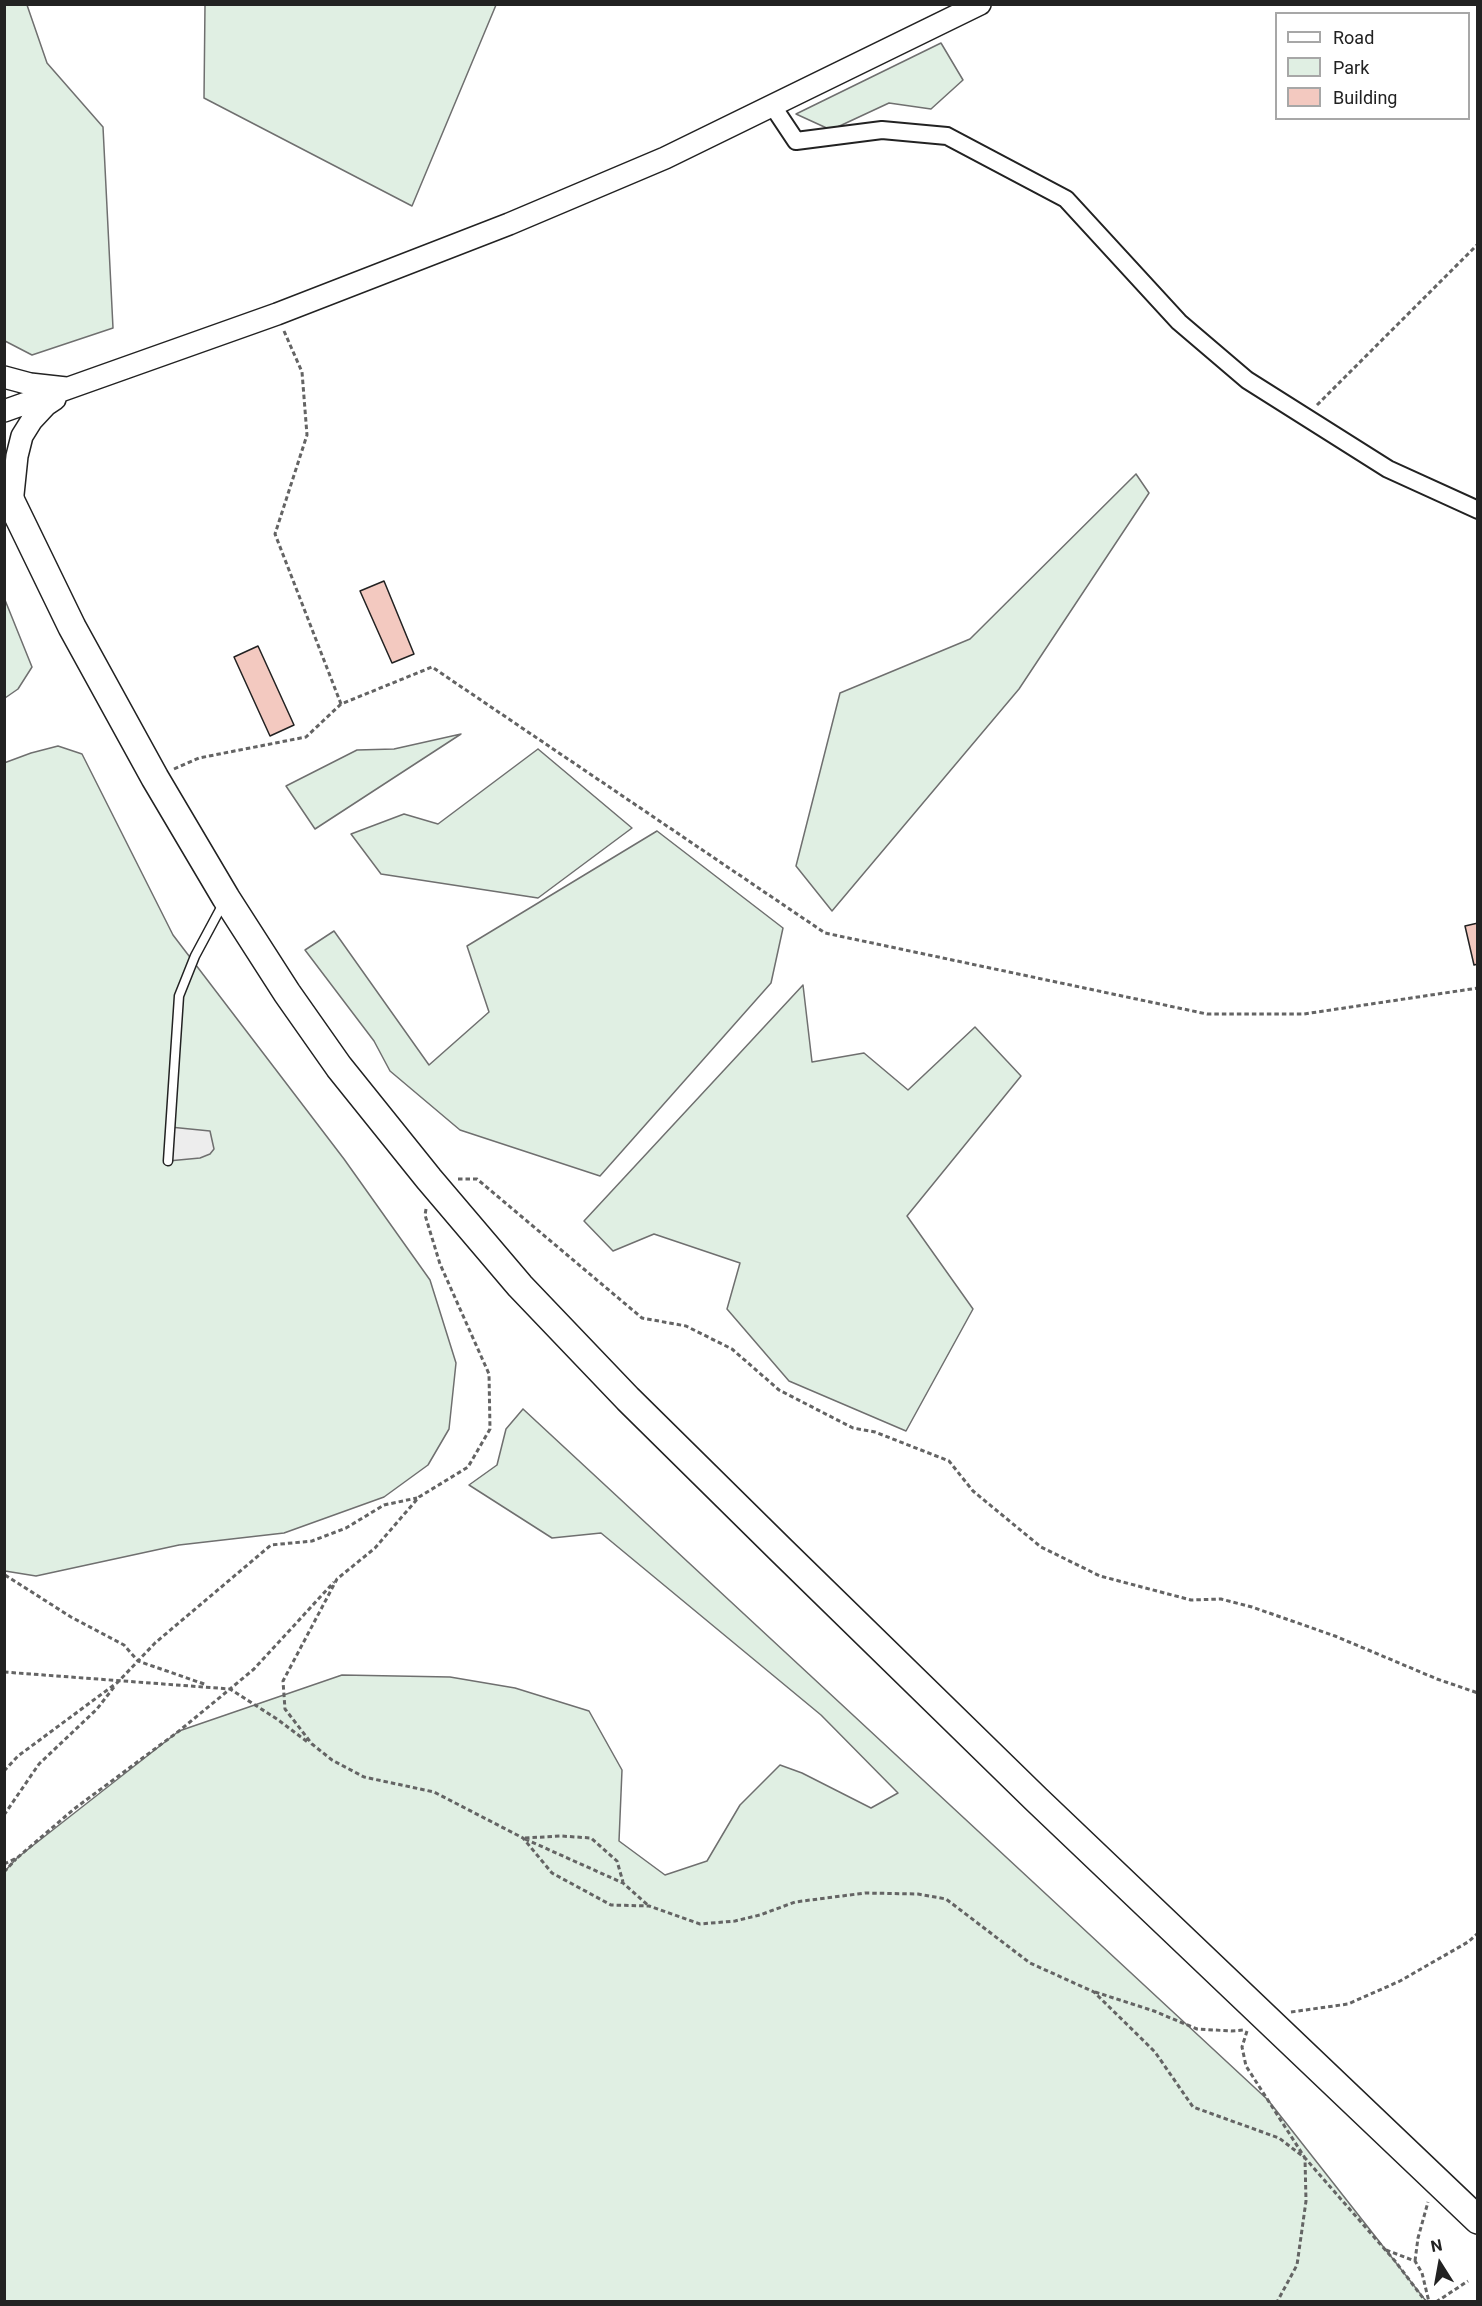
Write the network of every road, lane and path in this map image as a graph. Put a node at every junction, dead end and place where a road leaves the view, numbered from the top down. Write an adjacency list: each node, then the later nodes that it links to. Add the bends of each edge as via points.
1 (980, 4): 2 (street)
2 (772, 105): 4 (street, via 664,158 519,220); 8 (street, via 796,141 882,130 947,136 1066,199 1179,322 1247,380)
3 (1478, 244): 8 (path)
4 (277, 314): 6 (street); 11 (path, via 302,372 307,435 275,534)
5 (4, 377): 6 (street)
6 (73, 388): 7 (street); 9 (street, via 46,405 22,436)
7 (4, 411)
8 (1305, 417): 10 (street, via 1388,469)
9 (7, 495): 12 (main road, via 72,627)
10 (1478, 510)
11 (341, 704): 12 (path, via 306,736 199,758); 14 (path, via 432,667 825,933 1207,1014 1304,1014)
12 (155, 778): 13 (main road)
13 (226, 898): 15 (lane, via 179,996); 16 (main road, via 339,1067)
14 (1478, 988)
15 (168, 1161)
16 (429, 1179): 17 (path, via 425,1215 440,1264 489,1374 490,1429 468,1467); 25 (path, via 477,1179 642,1318 686,1326 732,1349 779,1390 853,1428 875,1432 949,1461 974,1491 1051,1552 1100,1576 1191,1600 1221,1599 1252,1607); 37 (main road, via 520,1286 628,1399)
17 (419, 1497): 19 (path, via 375,1548); 20 (path, via 384,1505 346,1528 312,1541 271,1545)
18 (5, 1576): 20 (path, via 124,1646)
19 (337, 1579): 24 (path, via 254,1669); 26 (path, via 283,1681 285,1709 312,1744)
20 (138, 1661): 22 (path); 23 (path)
21 (4, 1672): 22 (path)
22 (118, 1682): 23 (path); 27 (path, via 18,1756); 28 (path, via 98,1709 39,1764)
23 (211, 1686): 24 (path)
24 (230, 1689): 26 (path); 30 (path)
25 (1478, 1693)
26 (332, 1760): 29 (path, via 364,1777 434,1792)
27 (4, 1771)
28 (4, 1815)
29 (523, 1838): 33 (path); 33 (path, via 591,1838 616,1861); 34 (path, via 552,1873 611,1905)
30 (17, 1858): 31 (path); 32 (path)
31 (4, 1864)
32 (4, 1872)
33 (623, 1883): 34 (path)
34 (649, 1906): 36 (path, via 700,1924 735,1921 795,1902 865,1893 946,1899 1030,1962)
35 (1478, 1933): 37 (path, via 1400,1981 1348,2004)
36 (1094, 1992): 38 (path, via 1155,2052 1193,2107 1279,2138); 38 (path, via 1197,2029 1248,2029 1242,2047 1246,2066)
37 (1265, 2017): 39 (main road)
38 (1305, 2158): 41 (path); 44 (path, via 1306,2201 1297,2265)
39 (1434, 2179): 40 (main road); 42 (path)
40 (1478, 2220)
41 (1385, 2249): 42 (path); 45 (path)
42 (1415, 2261): 45 (path)
43 (1468, 2281): 46 (path)
44 (1277, 2301)
45 (1428, 2301)
46 (1436, 2301)

